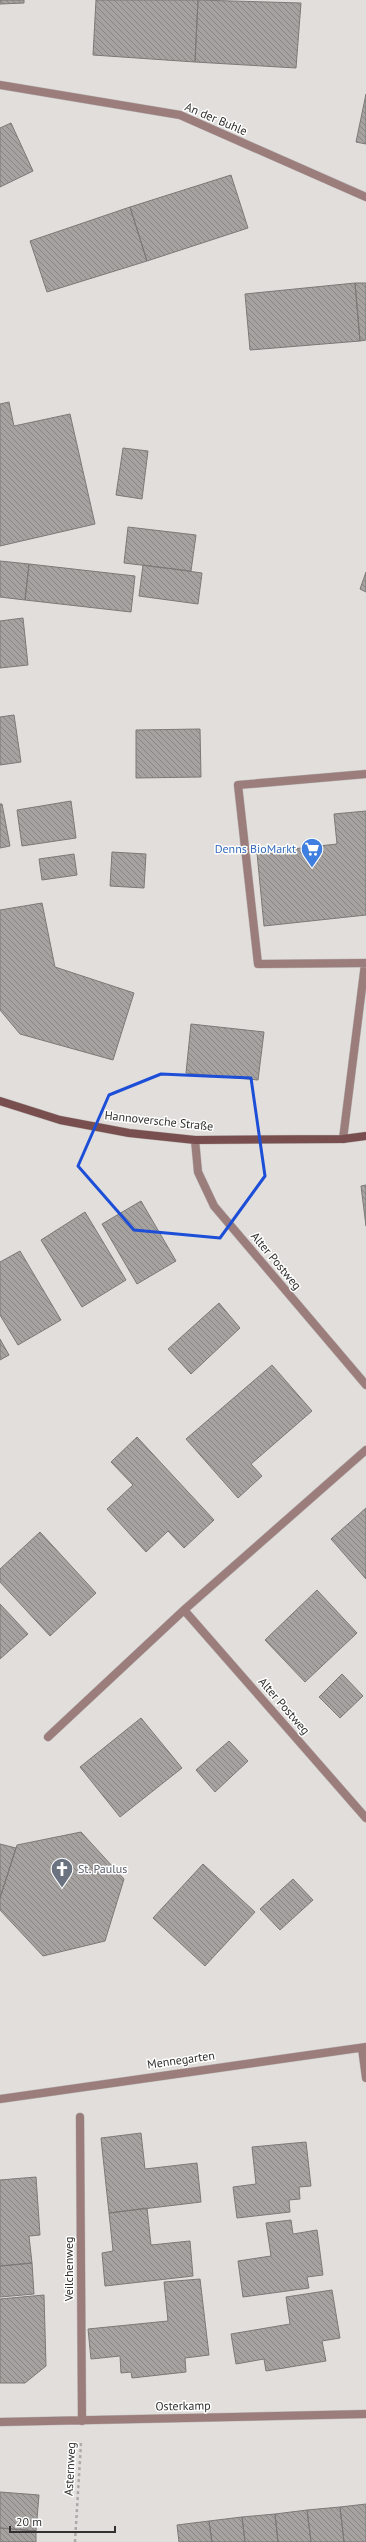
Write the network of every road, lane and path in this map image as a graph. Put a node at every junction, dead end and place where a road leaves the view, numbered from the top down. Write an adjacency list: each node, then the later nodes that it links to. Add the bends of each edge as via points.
1 (0, 85): 2 (street, An der Buhle, via 180,115)
2 (366, 197)
3 (366, 774): 4 (street, via 238,785 258,964)
4 (366, 964): 7 (street)
5 (0, 1102): 8 (main road, Hannoversche Straße, via 60,1120 129,1133)
6 (366, 1136): 7 (main road, Hannoversche Straße)
7 (343, 1139): 8 (main road, Hannoversche Straße)
8 (195, 1140): 9 (street, Alter Postweg, via 198,1172 214,1206)
9 (366, 1385)
10 (366, 1450): 11 (street)
11 (184, 1610): 12 (street); 13 (street, Alter Postweg)
12 (48, 1737)
13 (366, 1818)
14 (364, 2048): 15 (street); 16 (street, Mennegarten)
15 (366, 2078)
16 (0, 2099)
17 (80, 2117): 19 (street, Veilchenweg)
18 (366, 2414): 19 (street, Osterkamp)
19 (82, 2421): 20 (street, Osterkamp); 21 (path, Asternweg)
20 (0, 2422)
21 (75, 2542)

